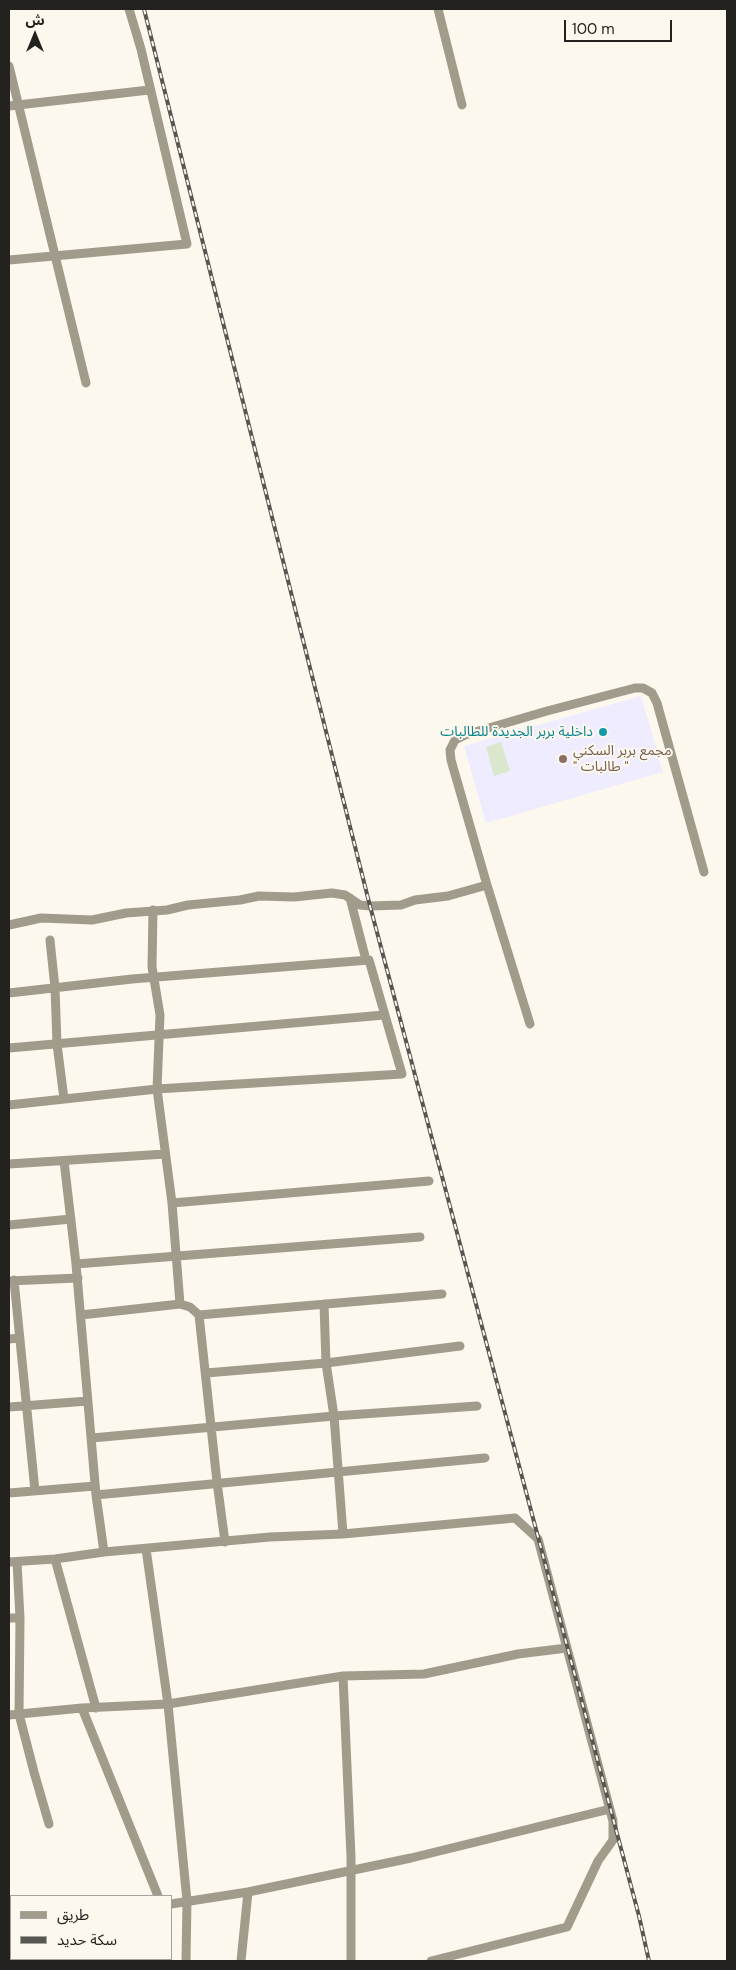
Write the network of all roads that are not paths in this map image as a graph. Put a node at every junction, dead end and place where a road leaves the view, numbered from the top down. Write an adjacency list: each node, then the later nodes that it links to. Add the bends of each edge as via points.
1 (129, 9): 4 (street)
2 (438, 9): 6 (street)
3 (9, 66): 5 (street)
4 (149, 90): 5 (street); 8 (street, via 187,244)
5 (19, 105): 7 (street); 8 (street)
6 (462, 105)
7 (9, 106)
8 (56, 256): 9 (street); 10 (street)
9 (9, 260)
10 (86, 383)
11 (704, 872): 12 (street, via 657,704 652,693 635,688 546,711 455,740 450,750 451,760)
12 (487, 885): 13 (street, via 401,904 370,906); 22 (street)
13 (350, 898): 14 (street, via 332,893 259,896); 17 (street)
14 (153, 910): 15 (street, via 92,920 41,918); 18 (street)
15 (9, 925)
16 (50, 940): 19 (street)
17 (366, 960): 18 (street); 21 (street, via 369,960)
18 (153, 978): 19 (street); 23 (street)
19 (55, 988): 20 (street); 24 (street)
20 (9, 993)
21 (384, 1015): 23 (street); 26 (street, via 402,1074)
22 (530, 1024)
23 (160, 1035): 24 (street); 26 (street)
24 (57, 1044): 25 (street); 27 (street)
25 (9, 1048)
26 (157, 1089): 27 (street); 29 (street)
27 (64, 1099): 28 (street)
28 (9, 1105)
29 (165, 1154): 30 (street); 33 (street)
30 (64, 1161): 31 (street); 34 (street)
31 (9, 1164)
32 (429, 1181): 33 (street)
33 (172, 1203): 37 (street)
34 (71, 1219): 35 (street); 38 (street)
35 (9, 1225)
36 (420, 1237): 37 (street)
37 (175, 1256): 38 (street); 42 (street)
38 (76, 1264): 39 (street)
39 (78, 1278): 40 (street); 44 (street)
40 (12, 1280): 46 (street)
41 (442, 1294): 43 (street)
42 (180, 1304): 44 (street); 45 (street)
43 (324, 1304): 45 (street); 49 (street)
44 (81, 1315): 51 (street)
45 (199, 1315): 50 (street)
46 (20, 1338): 47 (street); 52 (street)
47 (9, 1339)
48 (460, 1346): 49 (street)
49 (326, 1363): 50 (street); 55 (street)
50 (206, 1373): 56 (street)
51 (88, 1401): 52 (street); 57 (street)
52 (27, 1406): 54 (street); 61 (street)
53 (477, 1406): 55 (street)
54 (9, 1407)
55 (334, 1416): 56 (street); 59 (street)
56 (211, 1428): 57 (street); 60 (street)
57 (92, 1438): 62 (street)
58 (485, 1458): 59 (street)
59 (337, 1473): 60 (street); 64 (street)
60 (217, 1482): 62 (street); 65 (street)
61 (35, 1491): 62 (street); 63 (street)
62 (95, 1491): 67 (street)
63 (9, 1493)
64 (343, 1534): 65 (street); 72 (street, via 515,1518 538,1539)
65 (225, 1542): 66 (street)
66 (146, 1549): 67 (street); 74 (street)
67 (104, 1552): 68 (street)
68 (55, 1559): 69 (street); 76 (street)
69 (13, 1562): 71 (street)
70 (9, 1618): 71 (street)
71 (20, 1618): 77 (street)
72 (568, 1648): 73 (street, via 518,1654 424,1674); 79 (street)
73 (342, 1676): 74 (street); 81 (street)
74 (168, 1704): 76 (street); 84 (street)
75 (82, 1708): 76 (street); 77 (street); 83 (street)
76 (96, 1708)
77 (19, 1714): 78 (street); 80 (street)
78 (9, 1715)
79 (610, 1809): 81 (street); 89 (street, via 613,1840 598,1861 567,1927)
80 (49, 1824)
81 (351, 1870): 82 (street); 88 (street)
82 (248, 1892): 84 (street); 87 (street)
83 (158, 1895)
84 (187, 1901): 85 (street); 86 (street)
85 (172, 1904)
86 (186, 1961)
87 (241, 1961)
88 (351, 1961)
89 (430, 1961)

